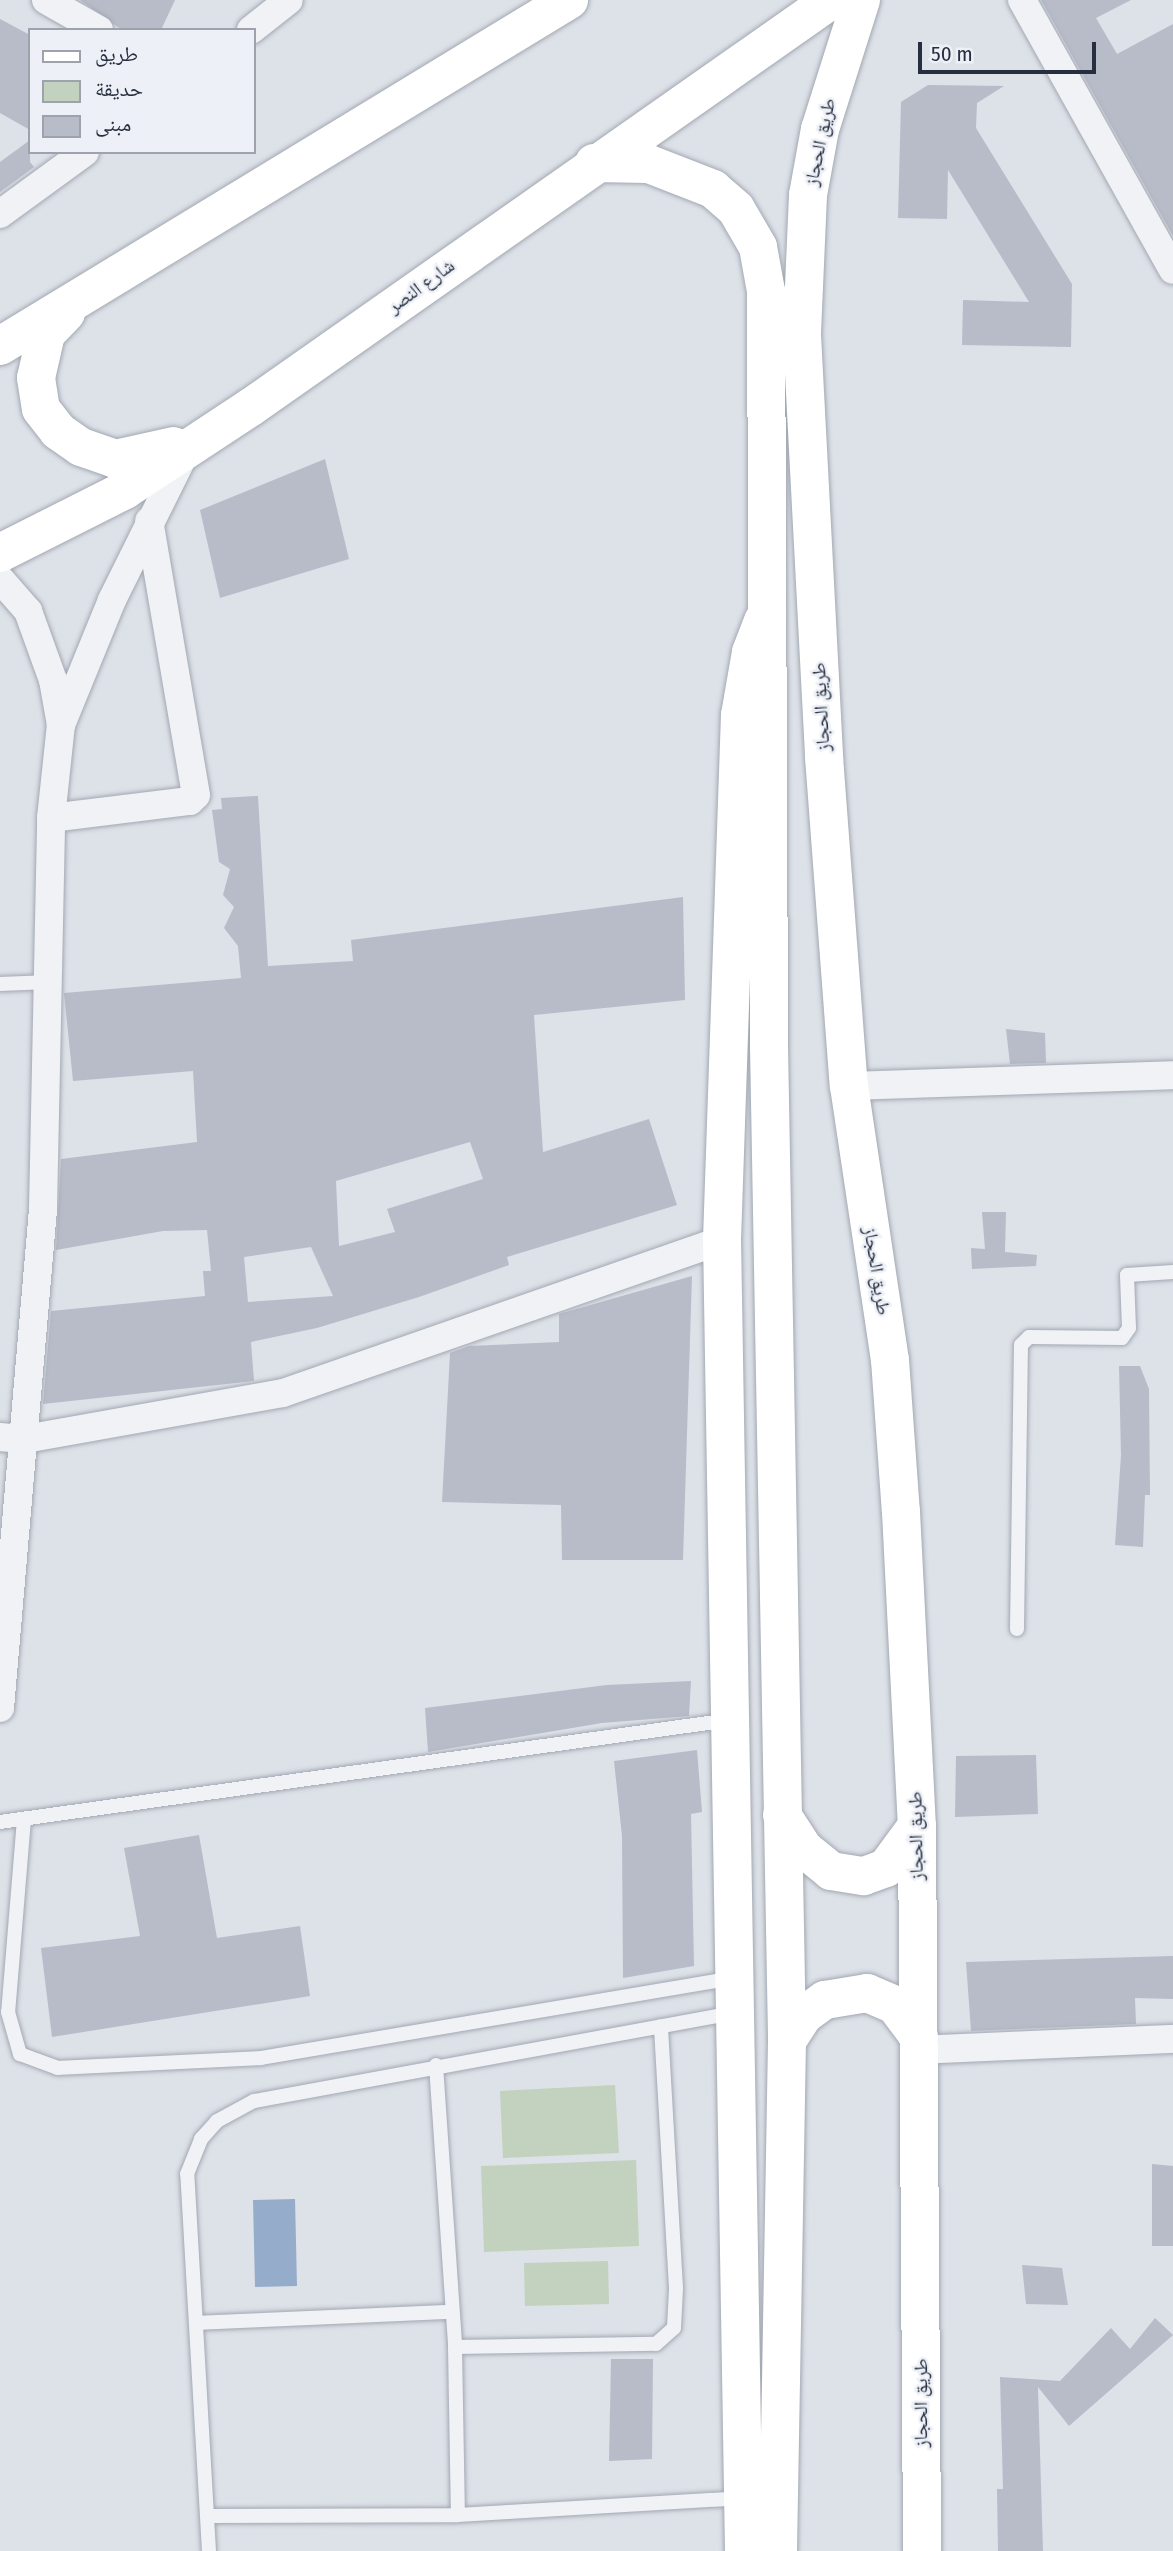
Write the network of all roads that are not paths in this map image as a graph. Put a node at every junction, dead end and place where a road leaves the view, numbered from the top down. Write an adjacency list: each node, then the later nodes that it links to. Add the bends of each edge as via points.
1 (46, 0): 7 (street)
2 (289, 0): 8 (street)
3 (569, 0): 13 (main road)
4 (831, 0): 10 (main road, شارع النصر)
5 (861, 0): 25 (main road, طريق الحجاز, via 820,129 808,195 802,335 824,757)
6 (1022, 0): 12 (street)
7 (95, 28)
8 (254, 28)
9 (82, 154): 11 (street)
10 (594, 163): 15 (main road, شارع النصر); 19 (main road, via 649,164 713,189 736,209 758,247 768,337)
11 (0, 214)
12 (1173, 270)
13 (82, 296): 14 (main road); 15 (main road, via 46,334 38,355 41,409 58,431 81,447 116,459)
14 (0, 346)
15 (198, 441): 16 (street); 17 (main road, شارع النصر, via 125,489)
16 (149, 521): 20 (street); 21 (street, via 196,795 190,801)
17 (0, 553)
18 (0, 579): 20 (street, via 28,611 53,681)
19 (769, 605): 26 (main road, via 751,652 740,715); 32 (main road, via 769,1045)
20 (61, 724): 21 (street)
21 (51, 818): 22 (street)
22 (50, 982): 23 (lane); 28 (street, via 43,1209)
23 (0, 984)
24 (1173, 1075): 25 (street)
25 (849, 1086): 35 (main road, طريق الحجاز, via 890,1360)
26 (722, 1240): 28 (street, via 284,1393); 31 (main road)
27 (1173, 1272): 29 (lane, via 1127,1275 1129,1328 1122,1338 1029,1338 1021,1345)
28 (12, 1438): 30 (street)
29 (1017, 1629)
30 (0, 1707)
31 (730, 1720): 33 (lane); 36 (main road)
32 (782, 1815): 35 (main road, via 804,1849 831,1871 864,1876 886,1868); 39 (main road)
33 (24, 1819): 34 (lane); 36 (lane, via 8,2012 20,2054 58,2068 261,2058)
34 (0, 1822)
35 (917, 1826): 40 (main road, طريق الحجاز)
36 (735, 1995): 37 (lane); 45 (main road)
37 (661, 2026): 41 (lane); 44 (lane, via 677,2288 674,2328 656,2344)
38 (1173, 2039): 40 (street)
39 (787, 2041): 40 (main road, via 804,2015 825,2000 867,1993 895,2006); 45 (main road)
40 (919, 2044): 51 (main road, طريق الحجاز)
41 (436, 2065): 42 (lane); 43 (lane, via 254,2101 217,2121 201,2139 187,2174)
42 (450, 2312): 43 (lane); 44 (lane)
43 (196, 2323): 47 (lane)
44 (455, 2347): 46 (lane)
45 (760, 2497): 46 (lane); 49 (main road); 50 (main road)
46 (458, 2515): 47 (lane)
47 (209, 2516): 48 (lane)
48 (209, 2551)
49 (744, 2551)
50 (778, 2551)
51 (922, 2551)

